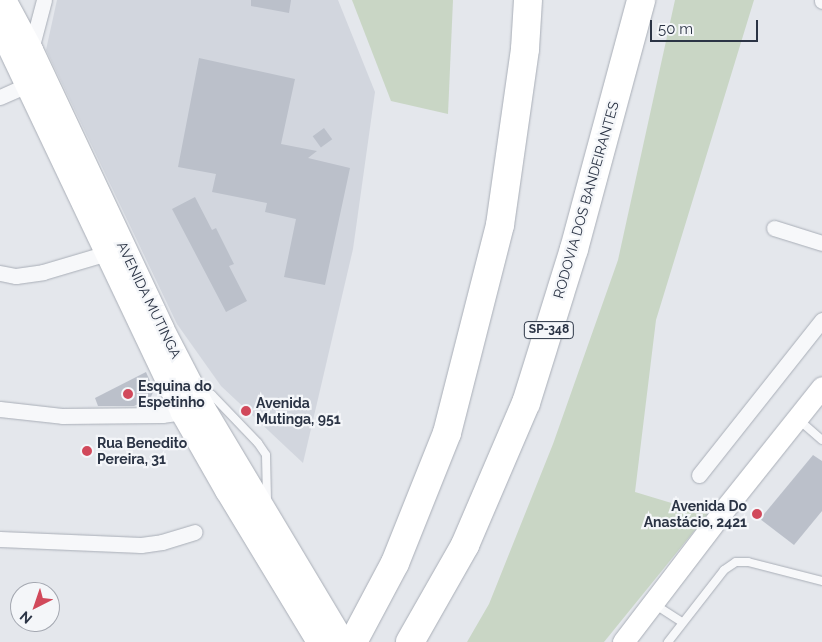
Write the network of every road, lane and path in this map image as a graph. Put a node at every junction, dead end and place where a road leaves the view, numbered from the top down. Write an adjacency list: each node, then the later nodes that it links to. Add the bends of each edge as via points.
1 (4, 0): 6 (main road, AVENIDA MUTINGA)
2 (44, 0): 6 (street)
3 (528, 0): 31 (highway, via 525,49 500,225 447,433 395,563)
4 (640, 0): 32 (highway, RODOVIA DOS BANDEIRANTES / SP-348, via 574,249 526,403 465,545)
5 (0, 27): 7 (main road, AVENIDA MUTINGA)
6 (31, 50): 7 (street); 13 (main road, AVENIDA MUTINGA)
7 (27, 85): 8 (street); 11 (main road, AVENIDA MUTINGA)
8 (0, 97)
9 (774, 228): 10 (street)
10 (822, 243)
11 (107, 253): 12 (street, via 43,272 16,276); 13 (street); 18 (main road, AVENIDA MUTINGA)
12 (0, 273)
13 (136, 274): 15 (main road, AVENIDA MUTINGA)
14 (822, 320): 21 (street)
15 (193, 386): 18 (main road, AVENIDA MUTINGA); 22 (lane, via 212,395 266,454)
16 (822, 387): 19 (main road)
17 (0, 409): 18 (street, via 62,416)
18 (193, 410): 22 (main road, AVENIDA MUTINGA); 25 (main road, AVENIDA MUTINGA)
19 (797, 418): 20 (lane); 27 (main road)
20 (822, 440)
21 (699, 475)
22 (267, 517): 25 (main road, AVENIDA MUTINGA)
23 (194, 532): 24 (street, via 141,545)
24 (0, 539)
25 (272, 544): 29 (main road, AVENIDA MUTINGA); 30 (main road, AVENIDA MUTINGA)
26 (822, 581): 28 (lane, via 748,562 736,562 724,570)
27 (653, 603): 28 (lane); 33 (main road)
28 (682, 622): 34 (lane)
29 (319, 642)
30 (343, 642)
31 (353, 642)
32 (410, 642)
33 (624, 642)
34 (668, 642)

